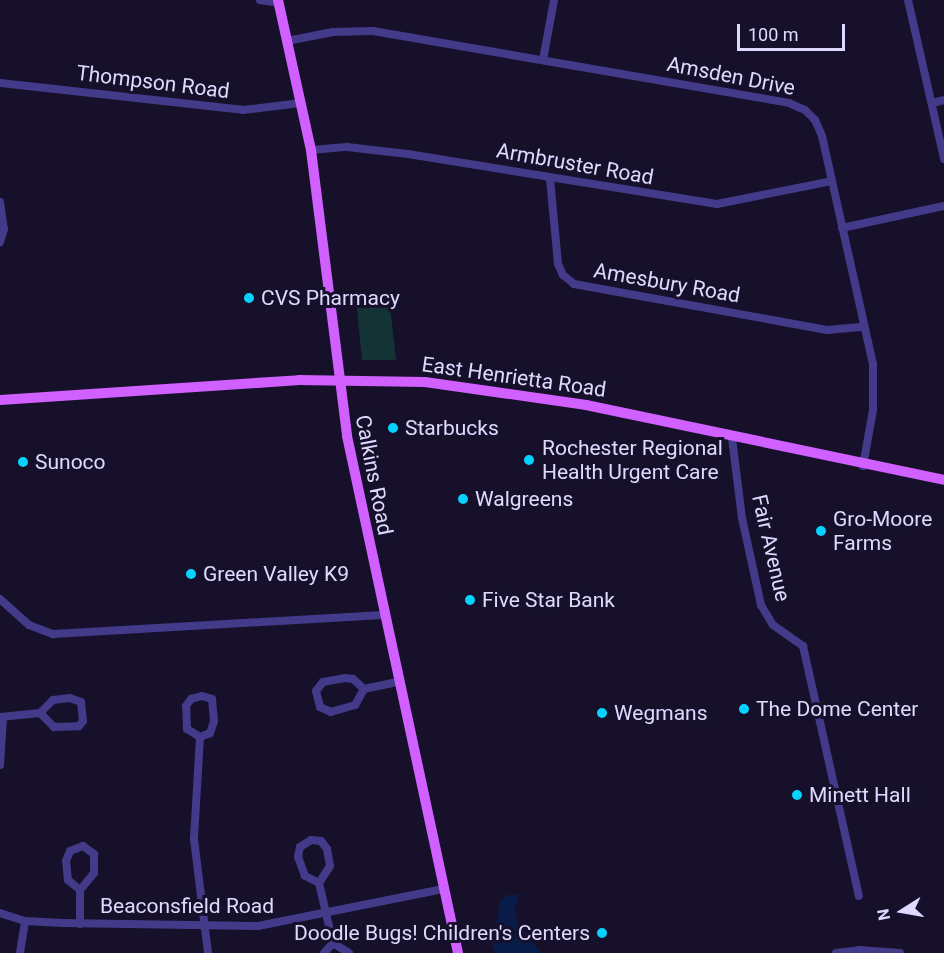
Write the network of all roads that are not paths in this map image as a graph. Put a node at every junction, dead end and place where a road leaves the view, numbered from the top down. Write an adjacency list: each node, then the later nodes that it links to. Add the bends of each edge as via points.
1 (260, 0): 4 (street)
2 (554, 0): 6 (street)
3 (908, 0): 10 (street)
4 (278, 2): 5 (main road, Calkins Road)
5 (287, 41): 6 (street, Amsden Drive, via 333,32 373,30); 9 (main road, Calkins Road)
6 (543, 60): 14 (street, Amsden Drive, via 801,107 820,130)
7 (0, 83): 9 (street, Thompson Road, via 243,110)
8 (944, 100): 10 (street)
9 (301, 102): 11 (main road, Calkins Road)
10 (932, 104): 12 (street)
11 (310, 150): 13 (street, Armbruster Road, via 361,148); 20 (main road, Calkins Road)
12 (944, 159)
13 (550, 179): 14 (street, Armbruster Road, via 717,204); 19 (street, Amesbury Road, via 558,264 574,284 827,330)
14 (832, 181): 17 (street, Amsden Drive)
15 (0, 202): 18 (street, via 4,229)
16 (944, 206): 17 (street)
17 (842, 228): 19 (street, Amsden Drive)
18 (0, 242)
19 (864, 327): 23 (street, Amsden Drive, via 874,395)
20 (338, 380): 21 (main road, East Henrietta Road); 22 (main road, East Henrietta Road, via 425,382 502,391 623,412); 26 (main road, Calkins Road)
21 (0, 400)
22 (732, 438): 23 (main road, East Henrietta Road); 36 (street, Fair Avenue, via 742,518 761,604 773,625 803,646)
23 (863, 466): 24 (main road, East Henrietta Road)
24 (944, 480)
25 (0, 599): 26 (street, via 29,625 53,633)
26 (382, 615): 27 (main road, Calkins Road)
27 (398, 682): 28 (street); 34 (main road, Calkins Road)
28 (364, 689): 28 (street, via 353,679 345,678 323,682 316,691 320,707 331,712 355,705)
29 (40, 713): 29 (street, via 54,727 79,726 84,721 81,702 70,698 53,700); 30 (street)
30 (2, 717): 32 (street)
31 (200, 738): 31 (street, via 187,729 186,706 191,699 202,696 212,699 214,721 210,733); 41 (street, via 194,839)
32 (0, 765)
33 (320, 883): 33 (street, via 330,866 324,845 311,840 300,847 298,857 305,876); 38 (street)
34 (443, 889): 38 (street, Beaconsfield Road); 47 (main road, Calkins Road)
35 (80, 890): 35 (street, via 94,873 94,854 83,846 70,851 66,861 68,880); 40 (street)
36 (859, 896)
37 (0, 914): 39 (street, Beaconsfield Road)
38 (326, 914): 41 (street, Beaconsfield Road, via 258,926); 42 (street)
39 (25, 921): 40 (street, Beaconsfield Road); 43 (street)
40 (80, 924): 41 (street, Beaconsfield Road)
41 (205, 926): 44 (street)
42 (333, 943): 45 (street); 46 (street)
43 (20, 953)
44 (208, 953)
45 (324, 953)
46 (349, 953)
47 (458, 953)
48 (836, 953): 49 (street)
49 (900, 953)

